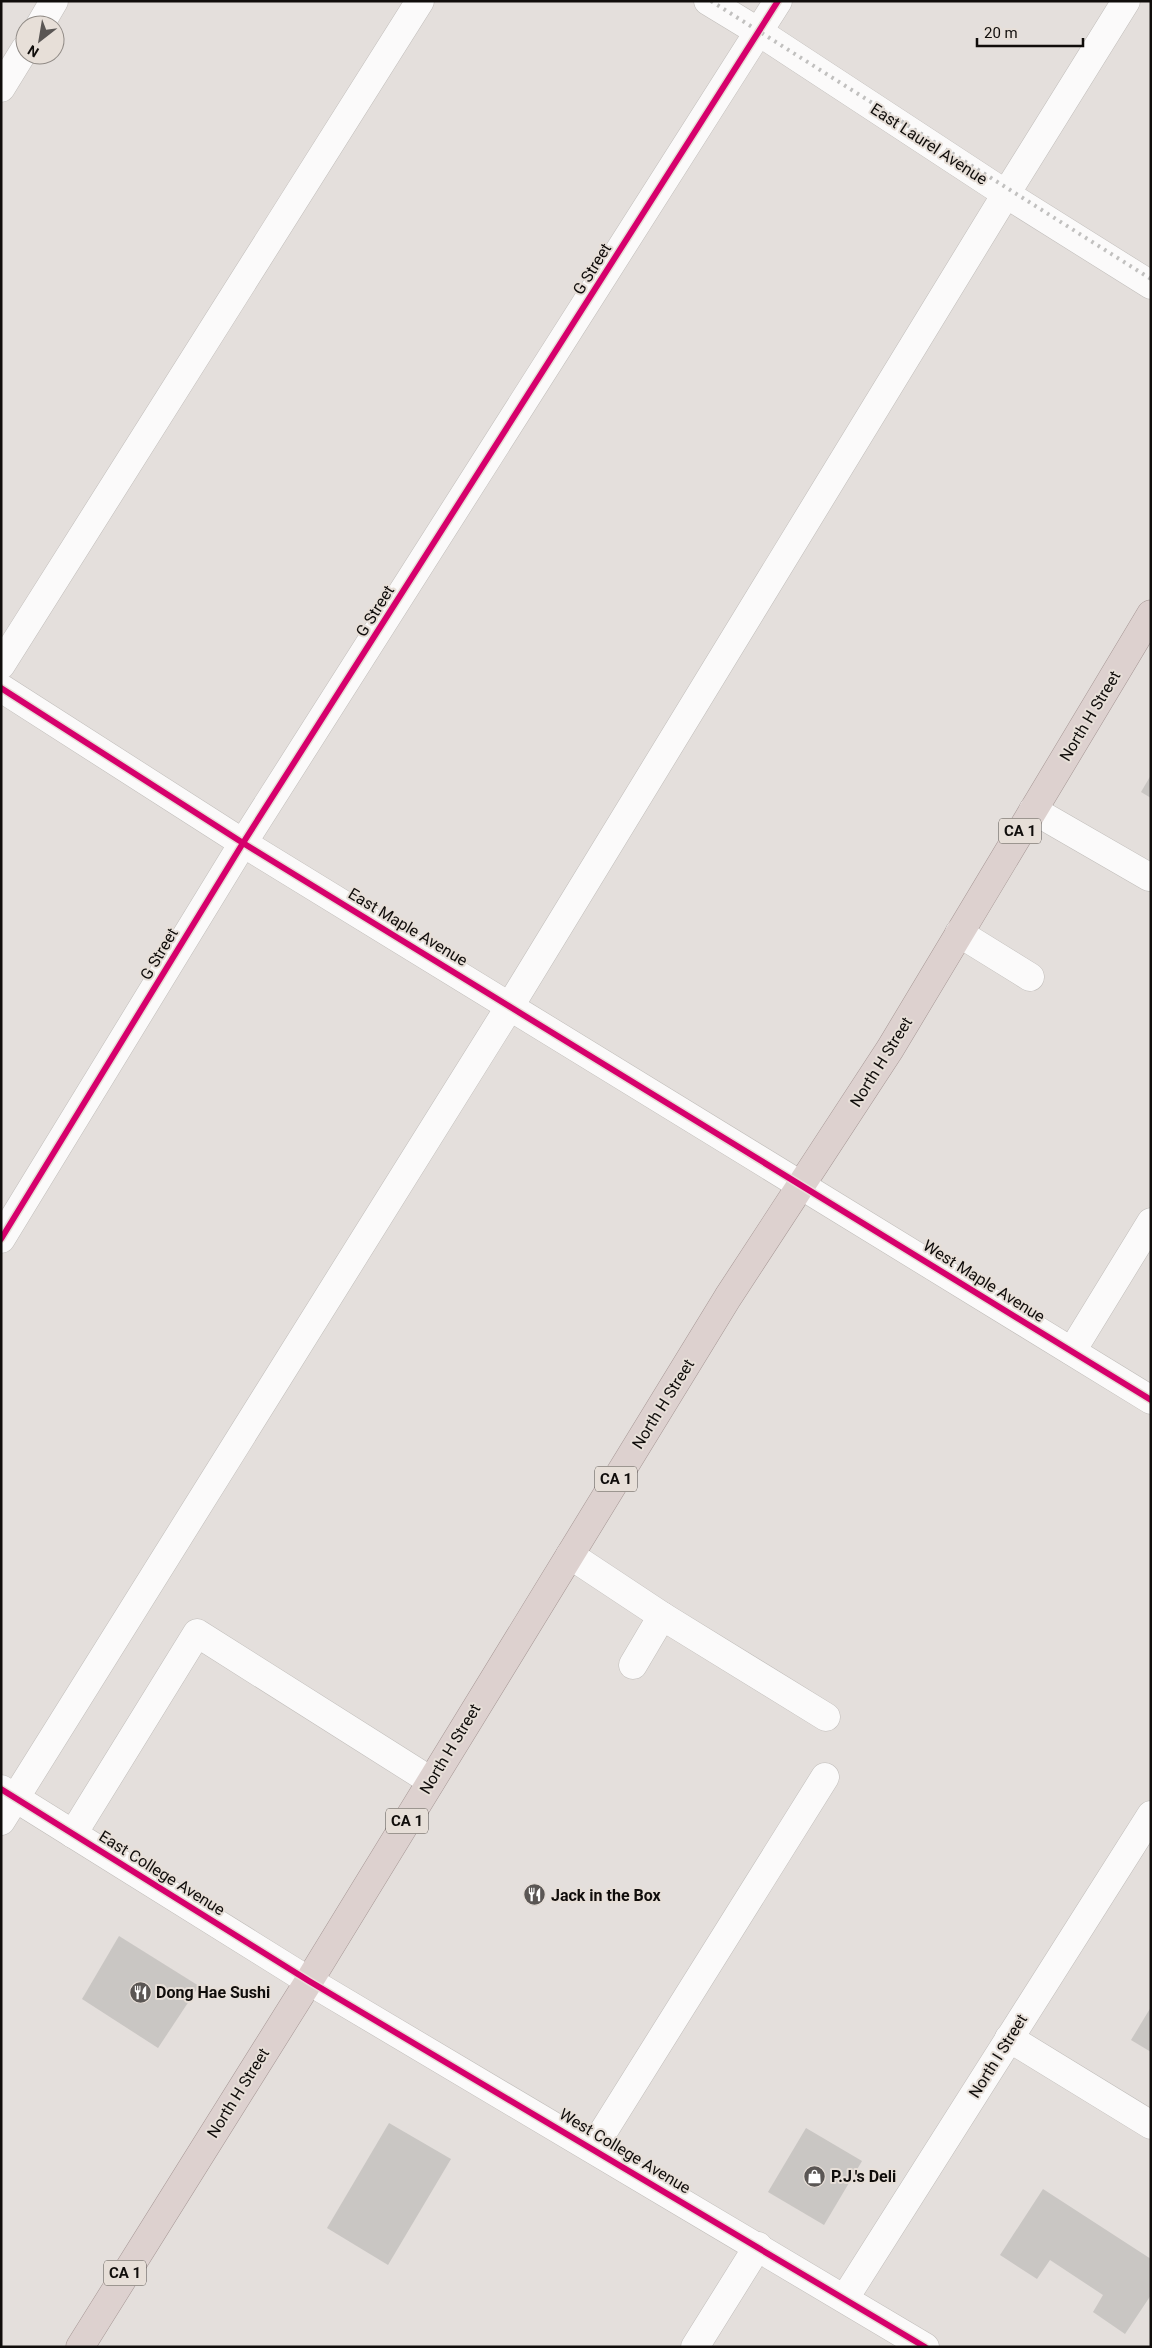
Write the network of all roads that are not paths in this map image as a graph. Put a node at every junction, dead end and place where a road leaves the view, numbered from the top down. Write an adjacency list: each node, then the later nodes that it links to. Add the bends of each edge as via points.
1 (54, 1): 6 (street)
2 (420, 1): 13 (street)
3 (708, 1): 7 (street, East Laurel Avenue)
4 (778, 1): 7 (street, G Street)
5 (1126, 1): 10 (street)
6 (46, 15)
7 (759, 32): 10 (street, East Laurel Avenue); 16 (street, G Street)
8 (15, 65): 9 (street)
9 (1, 88)
10 (1006, 194): 11 (street, East Laurel Avenue); 20 (street)
11 (1151, 285)
12 (1151, 614): 15 (highway, North H Street / CA 1)
13 (1, 665)
14 (1, 688): 16 (street, East Maple Avenue)
15 (1033, 810): 17 (street); 18 (highway, North H Street / CA 1)
16 (243, 843): 20 (street, East Maple Avenue); 23 (street, G Street)
17 (1150, 877)
18 (959, 933): 19 (street); 21 (highway, North H Street / CA 1)
19 (1030, 977)
20 (510, 1006): 21 (street, East Maple Avenue); 32 (street)
21 (803, 1185): 24 (street, West Maple Avenue); 26 (highway, North H Street / CA 1, via 728,1297)
22 (1151, 1222): 24 (street)
23 (1, 1240)
24 (1072, 1351): 25 (street, West Maple Avenue)
25 (1151, 1400)
26 (570, 1555): 27 (street); 31 (highway, North H Street / CA 1)
27 (662, 1616): 28 (street); 29 (street)
28 (633, 1665)
29 (826, 1717)
30 (825, 1777): 39 (street)
31 (431, 1781): 35 (street, via 197,1633); 36 (highway, North H Street / CA 1)
32 (8, 1793): 34 (street); 35 (street, East College Avenue)
33 (1151, 1815): 37 (street, North I Street)
34 (1, 1821)
35 (73, 1834): 36 (street, East College Avenue)
36 (309, 1981): 39 (street, West College Avenue); 42 (highway, North H Street / CA 1)
37 (1010, 2038): 38 (street); 41 (street, North I Street)
38 (1151, 2125)
39 (593, 2148): 40 (street, West College Avenue)
40 (758, 2246): 41 (street, West College Avenue); 43 (street)
41 (845, 2298): 44 (street, West College Avenue)
42 (80, 2347)
43 (695, 2347)
44 (925, 2347)

